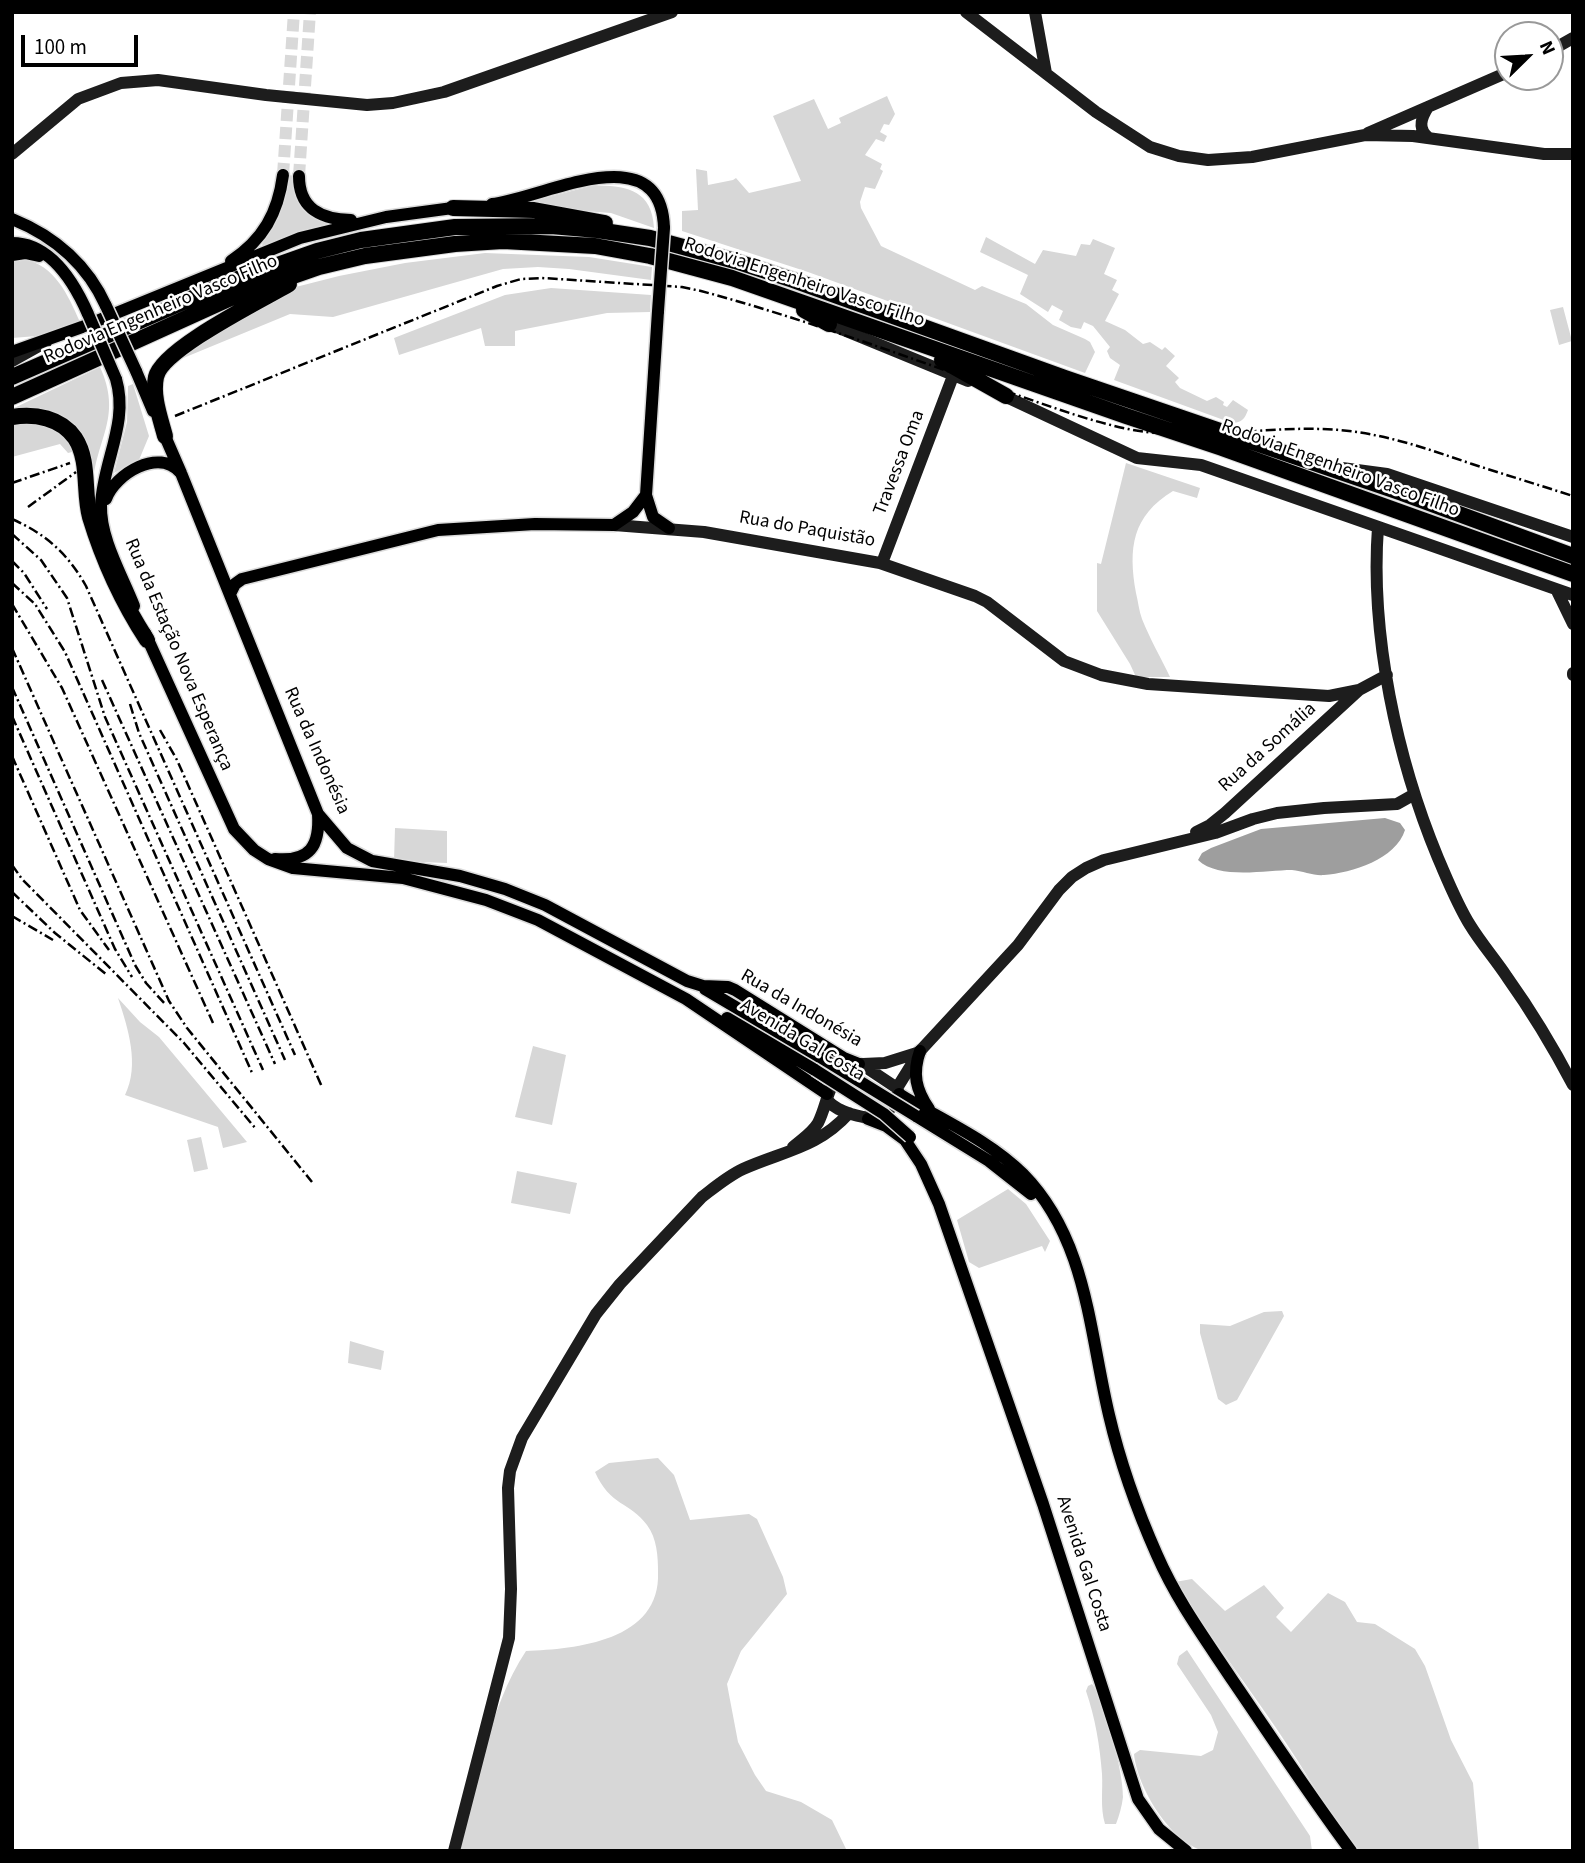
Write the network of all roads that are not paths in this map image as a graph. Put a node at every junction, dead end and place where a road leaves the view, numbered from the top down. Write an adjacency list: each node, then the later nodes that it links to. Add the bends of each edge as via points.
1 (672, 12): 11 (main road, via 444,92 393,103 367,105 139,80 78,99)
2 (966, 12): 4 (main road)
3 (1035, 12): 4 (main road)
4 (1046, 73): 8 (main road, via 1150,147 1196,159 1252,157)
5 (1494, 78): 6 (main road)
6 (1428, 107): 7 (main road); 10 (main road, via 1421,125)
7 (1410, 115): 8 (main road); 9 (main road, via 1407,125)
8 (1365, 135): 9 (main road)
9 (1413, 136): 10 (main road)
10 (1429, 138): 12 (main road)
11 (12, 153)
12 (1573, 154)
13 (282, 175): 23 (main road, via 274,215 258,237 234,259)
14 (299, 176): 16 (main road, via 306,200 325,217)
15 (453, 208): 16 (main road); 18 (highway, via 554,212); 39 (main road, bridge, via 504,203 597,177 619,176 634,180 660,204 664,228)
16 (386, 217): 23 (main road, via 300,238)
17 (12, 219): 36 (main road, Rua da Indonésia, bridge, via 71,255 94,282)
18 (650, 238): 32 (highway, Rodovia Engenheiro Vasco Filho, via 503,225 361,240 229,282); 37 (highway, Rodovia Engenheiro Vasco Filho, via 793,280)
19 (12, 243): 21 (main road, via 38,249)
20 (12, 254): 21 (main road)
21 (50, 259): 40 (main road, Rua da Estação Nova Esperança, bridge, via 75,286 120,391 121,412 105,481)
22 (319, 267): 24 (highway, Rodovia Engenheiro Vasco Filho, via 443,245 549,242 650,256); 34 (highway, Rodovia Engenheiro Vasco Filho, via 233,297); 36 (highway, via 215,327 162,364 155,389)
23 (180, 286): 27 (main road)
24 (772, 291): 25 (highway, Rodovia Engenheiro Vasco Filho); 26 (highway)
25 (864, 323): 33 (highway, via 954,365); 47 (highway, Rodovia Engenheiro Vasco Filho)
26 (829, 324): 31 (main road, Rodovia Engenheiro Vasco Filho)
27 (48, 340): 28 (main road); 29 (main road); 30 (main road)
28 (12, 346)
29 (12, 352)
30 (12, 361)
31 (953, 376): 33 (main road, Rodovia Engenheiro Vasco Filho); 46 (main road, Travessa Oma)
32 (12, 377)
33 (1006, 396): 42 (main road, Rodovia Engenheiro Vasco Filho, via 1137,458 1201,465)
34 (12, 397)
35 (12, 417): 52 (highway, via 47,418 75,438 84,463 93,525 124,602)
36 (164, 436): 38 (main road, Rua da Indonésia)
37 (1317, 465): 44 (main road, via 1387,474); 45 (highway, Rodovia Engenheiro Vasco Filho)
38 (181, 473): 40 (main road, via 165,464 130,471 110,490); 49 (main road, Rua da Indonésia)
39 (646, 495): 41 (main road, via 633,512); 43 (main road, via 653,517)
40 (102, 518): 52 (main road, Rua da Estação Nova Esperança)
41 (614, 525): 43 (main road, Rua do Paquistão); 49 (main road, Rua do Paquistão, via 438,530 242,579)
42 (1378, 527): 48 (main road); 53 (main road, via 1379,621)
43 (668, 528): 46 (main road, Rua do Paquistão)
44 (1573, 537)
45 (1573, 555)
46 (882, 564): 55 (main road, Rua do Paquistão, via 987,602 1064,661 1101,675 1148,684)
47 (1573, 574)
48 (1556, 589): 50 (main road); 51 (main road)
49 (230, 594): 59 (main road, Rua da Indonésia)
50 (1573, 595)
51 (1573, 624)
52 (148, 640): 62 (main road, Rua da Estação Nova Esperança, via 234,829)
53 (1387, 676): 54 (main road, Rua da Somália); 57 (main road)
54 (1359, 690): 55 (main road, Rua do Paquistão); 56 (main road, Rua da Somália)
55 (1329, 696): 56 (main road, via 1335,702)
56 (1335, 713): 58 (main road, Rua da Somália)
57 (1413, 795): 60 (main road, via 1397,804 1311,809); 67 (main road, via 1465,916 1541,1027)
58 (1242, 798): 60 (main road, via 1245,813); 61 (main road, Rua da Somália, via 1210,825)
59 (318, 814): 62 (main road, via 312,850 291,859); 63 (main road, Rua da Indonésia, via 340,842 360,856 505,889)
60 (1253, 819): 61 (main road)
61 (1172, 843): 65 (main road, via 1104,860 1072,877 1018,945)
62 (268, 859): 64 (main road, via 293,869 403,878 502,905 578,940)
63 (699, 985): 66 (main road, Rua da Indonésia, via 735,990); 74 (main road, bridge, via 1007,1173)
64 (685, 999): 69 (main road, Avenida Gal Costa); 75 (main road, Avenida Gal Costa, bridge, via 815,1070 910,1137 931,1170 951,1220)
65 (920, 1052): 66 (main road, Rua da Indonésia, via 885,1063); 68 (main road); 71 (main road, via 915,1080)
66 (860, 1064): 68 (main road, Rua da Indonésia); 69 (main road, Rua da Indonésia, via 837,1075)
67 (1573, 1085)
68 (898, 1091): 71 (main road); 72 (main road, via 886,1114)
69 (827, 1097): 70 (main road, Avenida Gal Costa, via 836,1108); 73 (main road, Rua da Indonésia, via 814,1128)
70 (849, 1113): 72 (main road, Avenida Gal Costa); 73 (main road, via 819,1139)
71 (931, 1113): 74 (main road, via 1021,1172)
72 (868, 1119): 75 (main road, Avenida Gal Costa, via 905,1140 921,1164)
73 (788, 1152): 76 (main road, via 720,1182 620,1284 596,1314 522,1438 508,1488 509,1638)
74 (1056, 1218): 78 (main road, via 1083,1284 1109,1414 1156,1554 1191,1620)
75 (964, 1274): 77 (main road, Avenida Gal Costa, via 1138,1799 1159,1829)
76 (454, 1851)
77 (1186, 1851)
78 (1351, 1851)

